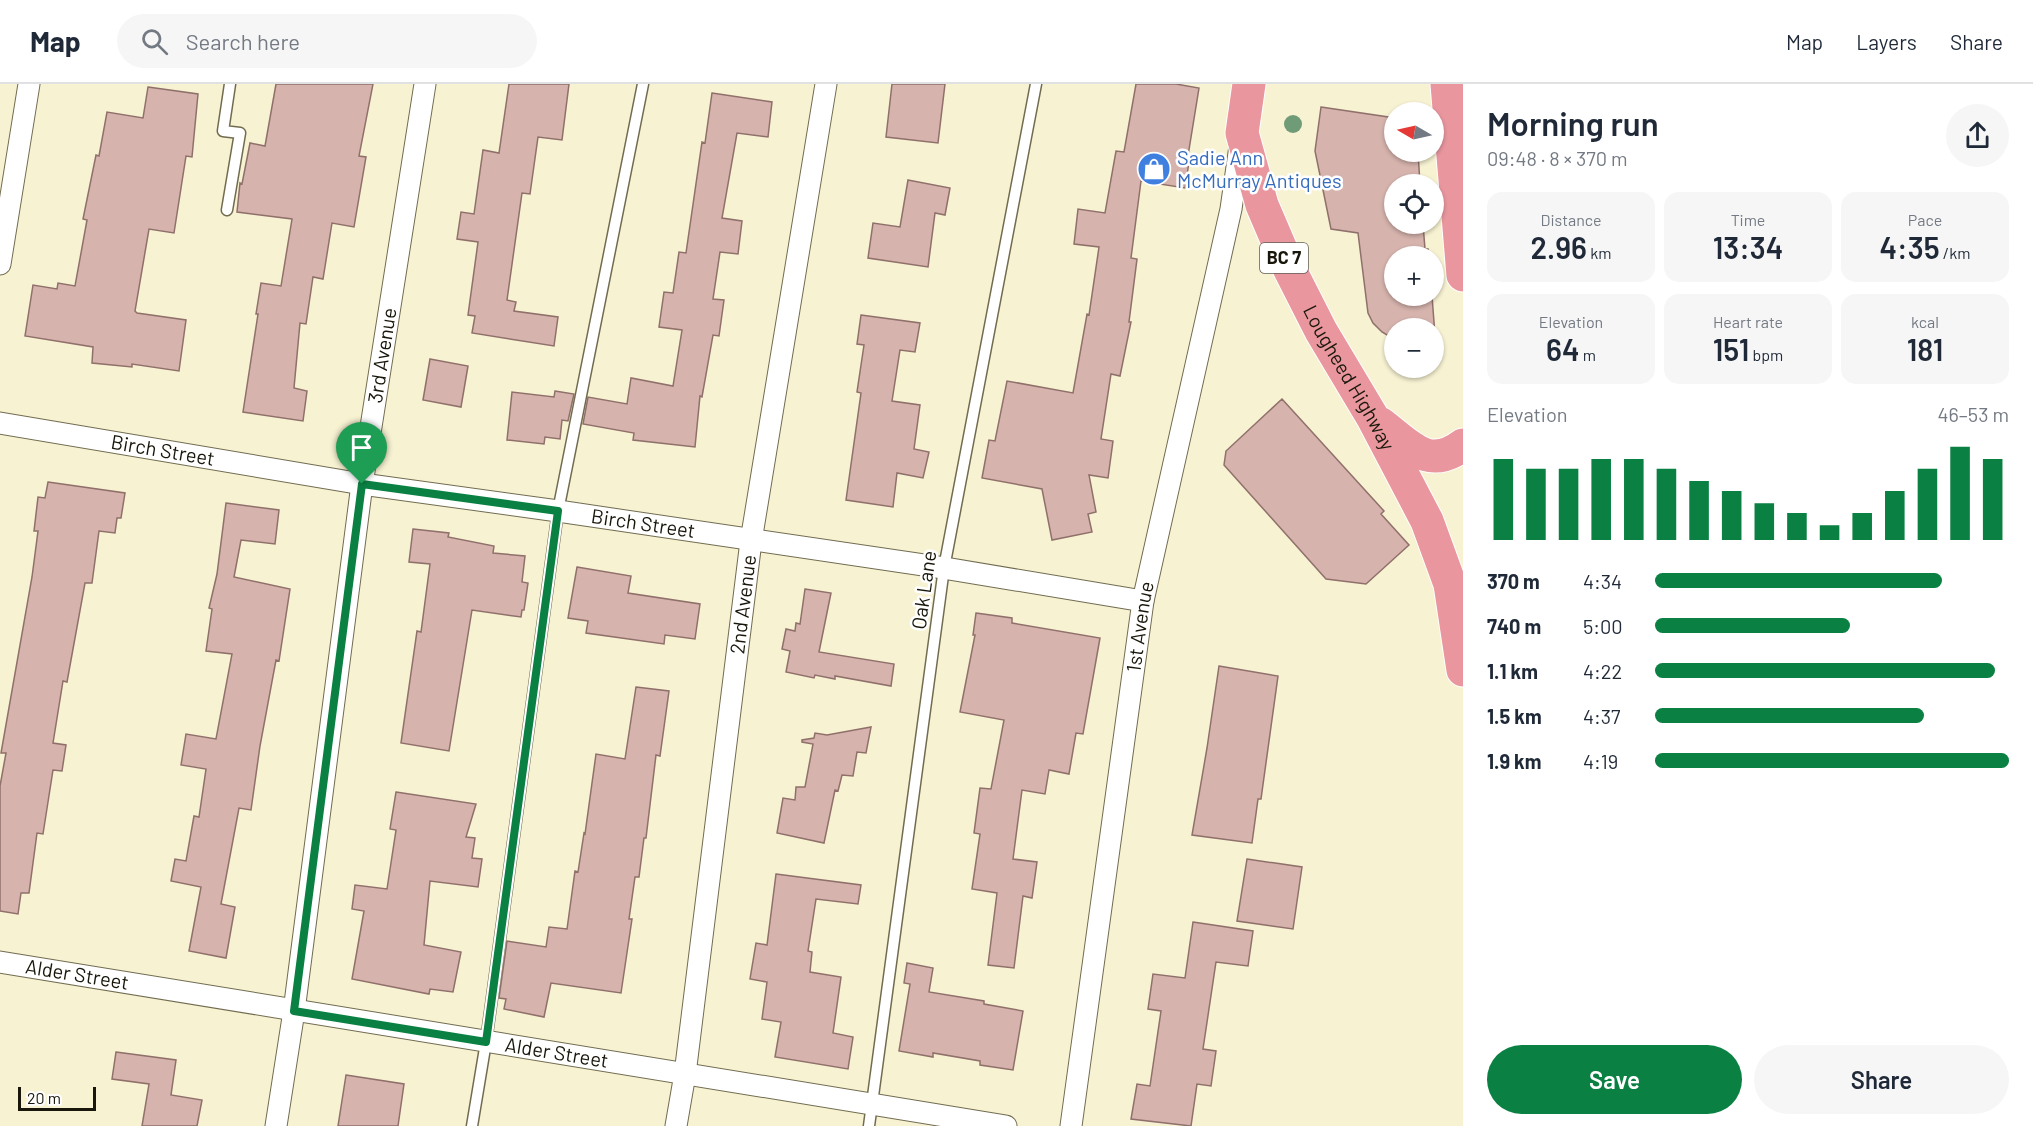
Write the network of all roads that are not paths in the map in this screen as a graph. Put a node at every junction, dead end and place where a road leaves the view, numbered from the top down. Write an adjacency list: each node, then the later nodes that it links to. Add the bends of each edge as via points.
1 (29, 84): 11 (street)
2 (230, 84): 10 (lane, via 223,131 240,133)
3 (425, 84): 16 (street, 3rd Avenue)
4 (643, 84): 17 (lane)
5 (826, 84): 18 (street, 2nd Avenue)
6 (1036, 84): 19 (lane, Oak Lane)
7 (1249, 84): 9 (main road, Lougheed Highway / BC 7)
8 (1448, 84): 12 (main road)
9 (1242, 133): 13 (main road, Lougheed Highway / BC 7, via 1262,205 1289,268); 20 (street, 1st Avenue, via 1232,209)
10 (227, 210)
11 (0, 264)
12 (1463, 275)
13 (1373, 418): 15 (main road, via 1420,453 1436,458); 21 (main road, Lougheed Highway / BC 7, via 1427,521 1450,584)
14 (0, 423): 16 (street, Birch Street)
15 (1463, 445)
16 (362, 484): 17 (street, Birch Street); 23 (street, 3rd Avenue)
17 (558, 511): 18 (street, Birch Street); 24 (lane)
18 (751, 541): 19 (street, Birch Street); 25 (street, 2nd Avenue)
19 (944, 568): 20 (street, Birch Street); 26 (lane, Oak Lane)
20 (1143, 601): 32 (street, 1st Avenue)
21 (1463, 670)
22 (0, 962): 23 (street, Alder Street)
23 (294, 1011): 24 (street, Alder Street); 27 (street, 3rd Avenue)
24 (486, 1042): 25 (street, Alder Street); 28 (lane)
25 (685, 1074): 26 (street, Alder Street); 29 (street, 2nd Avenue)
26 (872, 1105): 30 (lane, Oak Lane); 31 (street, Alder Street)
27 (276, 1126)
28 (472, 1126)
29 (676, 1126)
30 (869, 1126)
31 (1006, 1126)
32 (1071, 1126)

